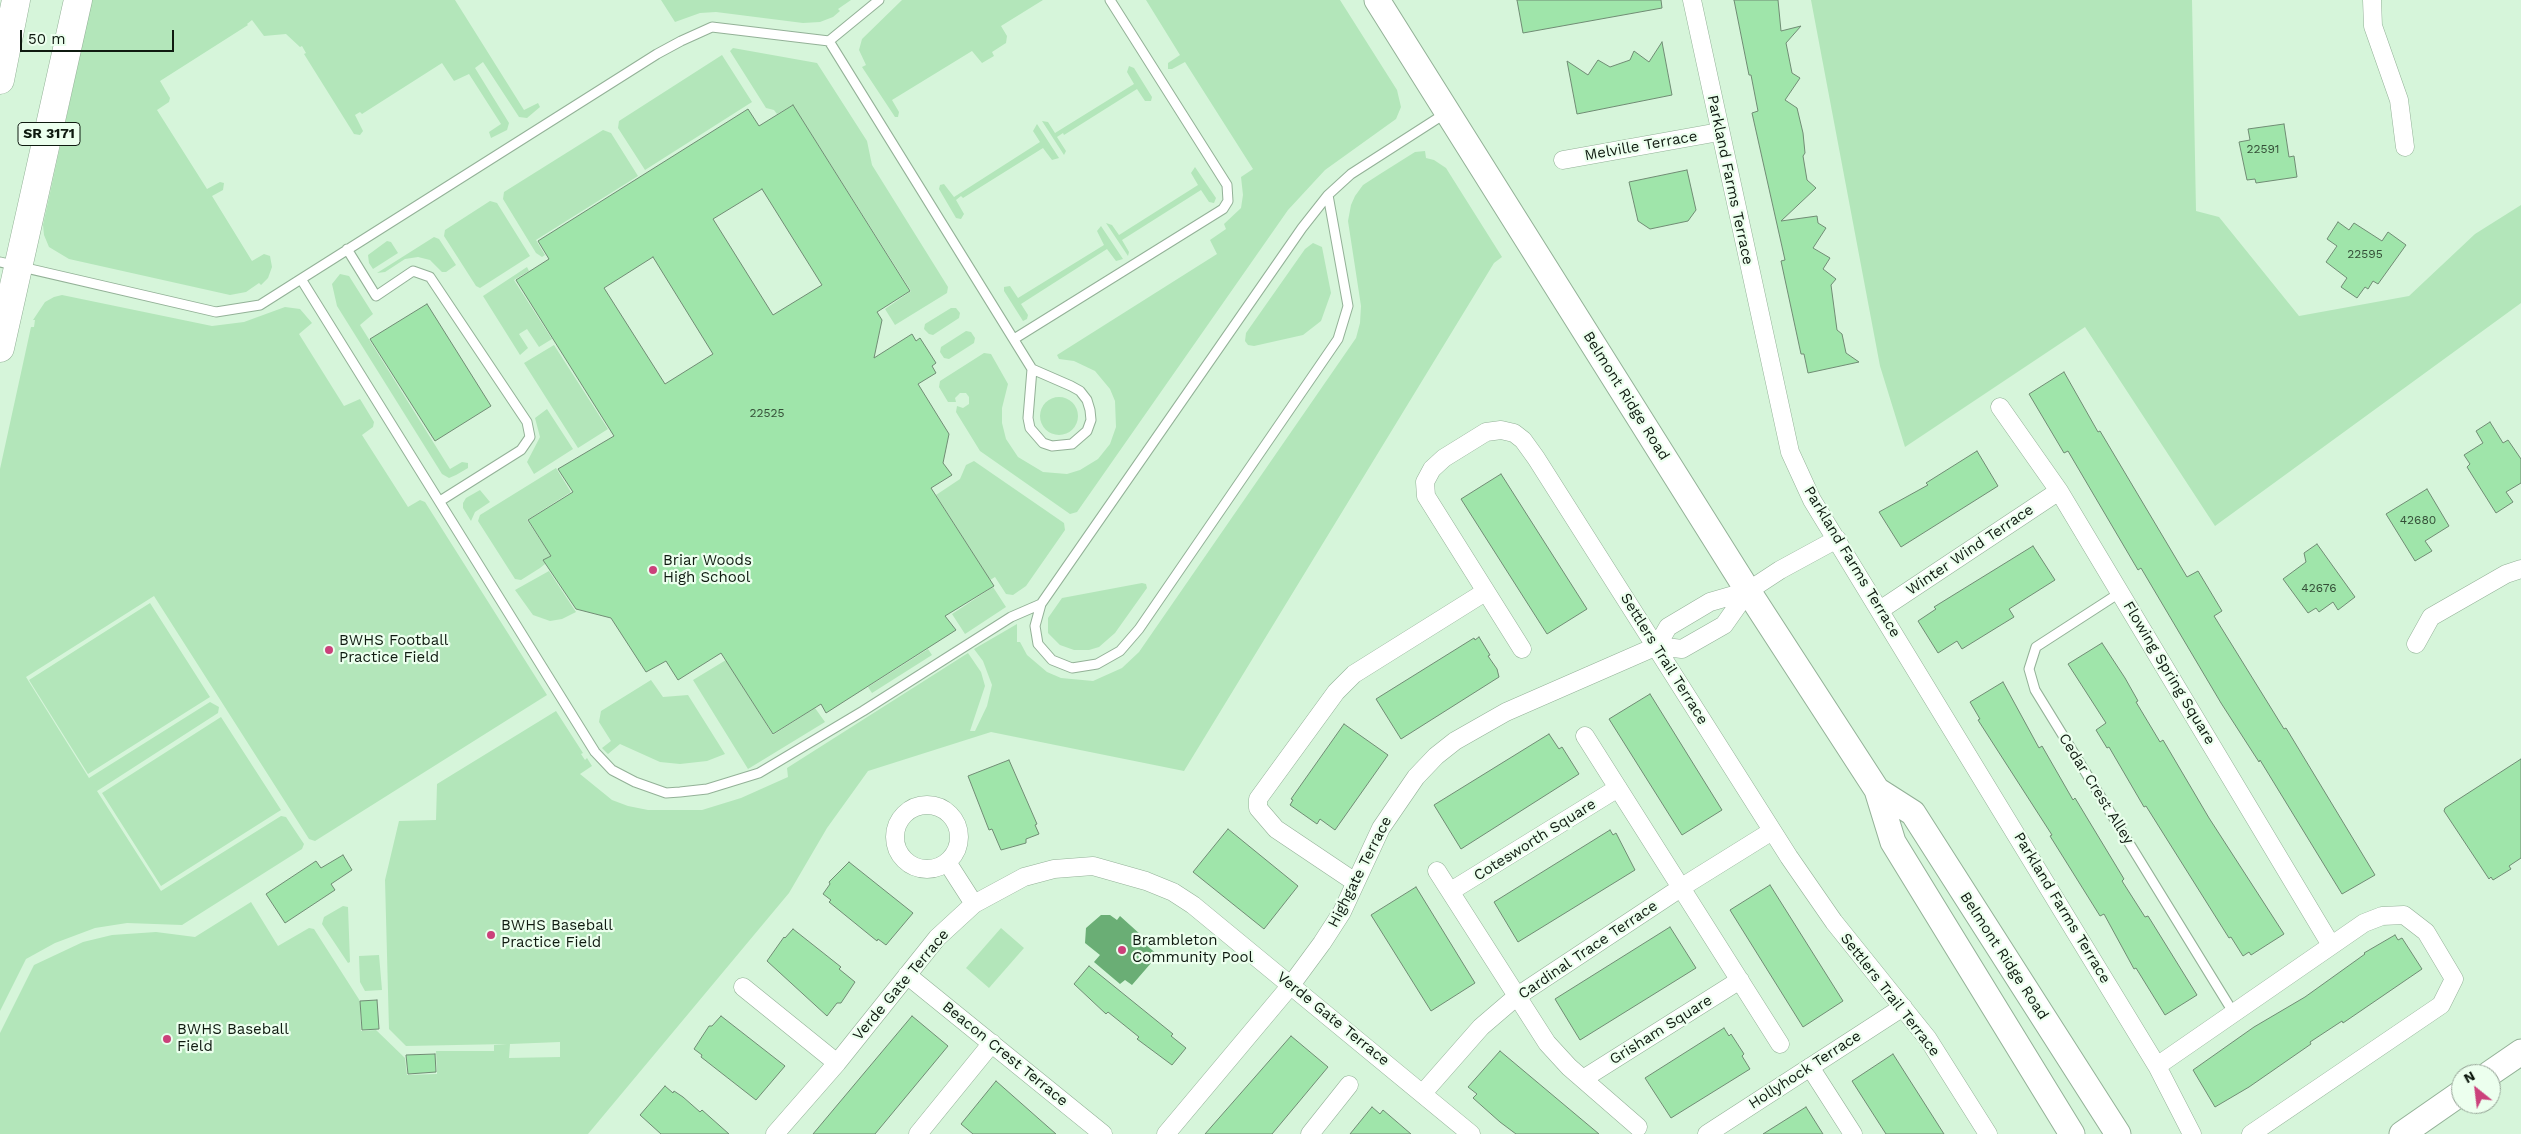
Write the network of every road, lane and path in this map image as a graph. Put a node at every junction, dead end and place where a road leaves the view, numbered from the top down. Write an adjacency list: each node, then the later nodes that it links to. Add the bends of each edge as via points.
1 (16, 0): 9 (main road)
2 (78, 0): 16 (main road, SR 3171)
3 (879, 0): 8 (lane)
4 (1110, 0): 18 (lane, via 1227,184 1228,201 1223,209)
5 (1377, 0): 10 (main road, Belmont Ridge Road)
6 (1692, 0): 11 (street, Parkland Farms Terrace)
7 (2372, 0): 12 (street, via 2373,26 2399,100)
8 (829, 41): 15 (lane, via 712,27 657,54); 18 (lane)
9 (0, 80)
10 (1448, 112): 14 (lane, via 1350,174); 26 (main road, Belmont Ridge Road)
11 (1719, 132): 13 (street, Melville Terrace); 24 (street, Parkland Farms Terrace, via 1790,452 1812,500)
12 (2406, 147)
13 (1563, 160)
14 (1328, 195): 29 (lane); 29 (lane, via 1348,306 1338,339 1139,629 1120,651 1097,664 1072,668 1052,660 1038,644 1035,626)
15 (347, 249): 17 (lane); 23 (lane, via 376,296 413,271 430,277 526,422 530,437 521,450)
16 (9, 265): 17 (lane, via 216,312 260,305); 19 (main road, SR 3171)
17 (301, 279): 23 (lane)
18 (1014, 339): 20 (lane)
19 (0, 348)
20 (1032, 369): 20 (lane, via 1030,428 1043,443 1052,446 1072,444 1087,431 1091,420 1087,400 1080,391)
21 (2000, 407): 22 (street, Flowing Spring Square)
22 (2059, 491): 28 (street, Flowing Spring Square); 30 (street, Winter Wind Terrace)
23 (440, 501): 29 (lane, via 595,752 612,770 666,793 708,789 760,773 1011,617)
24 (1838, 539): 26 (street); 30 (street, Parkland Farms Terrace)
25 (2521, 569): 31 (street, via 2506,574 2431,617)
26 (1748, 591): 32 (street, via 1710,602 1676,622 1668,627); 32 (street, via 1724,625 1682,649); 36 (main road, Belmont Ridge Road)
27 (1485, 592): 32 (street, Settlers Trail Terrace, via 1426,496 1425,482 1432,469 1464,444 1486,432 1501,430 1514,433 1523,440); 33 (street, Settlers Trail Terrace); 40 (street, via 1354,674 1336,692 1258,799 1258,808 1276,829)
28 (2121, 592): 44 (street, Flowing Spring Square); 51 (lane, Cedar Crest Alley, via 2036,647 2029,669 2035,690)
29 (1041, 604)
30 (1880, 610): 56 (street, Parkland Farms Terrace)
31 (2416, 644)
32 (1657, 646): 37 (street, Settlers Trail Terrace); 40 (street, Highgate Terrace, via 1506,712 1455,741 1416,777 1396,803 1370,846)
33 (1522, 649)
34 (1586, 736): 35 (street)
35 (1618, 788): 41 (street); 42 (street, Cotesworth Square)
36 (1877, 790): 73 (main road, Belmont Ridge Road, via 1893,842); 74 (main road, Belmont Ridge Road, via 1912,813)
37 (1772, 831): 41 (street, Cardinal Trace Terrace); 50 (street, Settlers Trail Terrace, via 1834,922)
38 (947, 862): 43 (street)
39 (1437, 871): 42 (street)
40 (1355, 882): 47 (street, Highgate Terrace, via 1333,928)
41 (1682, 887): 46 (street); 49 (street, Cardinal Trace Terrace)
42 (1451, 891): 49 (street)
43 (974, 904): 45 (street, Verde Gate Terrace, via 938,938); 47 (street, Verde Gate Terrace, via 1024,877 1054,869 1093,866 1119,871 1173,892)
44 (2331, 945): 51 (street); 76 (street, via 2364,923 2382,916 2404,915 2426,932 2454,979 2441,1005)
45 (907, 975): 52 (street, Beacon Crest Terrace); 55 (street, Verde Gate Terrace)
46 (1740, 980): 53 (street); 59 (street, Grisham Square)
47 (1291, 985): 61 (street, Verde Gate Terrace); 67 (street, Highgate Terrace)
48 (743, 987): 55 (street)
49 (1516, 998): 59 (street, via 1557,1055); 61 (street, Cardinal Trace Terrace, via 1481,1027)
50 (1903, 1007): 58 (street, Hollyhock Terrace); 72 (street, Settlers Trail Terrace, via 1928,1039)
51 (2233, 1012): 56 (street)
52 (992, 1043): 64 (street); 66 (street, Beacon Crest Terrace)
53 (1780, 1044)
54 (2521, 1052): 57 (main road)
55 (837, 1063): 65 (street, Verde Gate Terrace)
56 (2157, 1066): 75 (street, Parkland Farms Terrace)
57 (2501, 1066)
58 (1810, 1067): 70 (street, Hollyhock Terrace); 71 (street)
59 (1583, 1079): 63 (street)
60 (1349, 1085): 68 (street)
61 (1423, 1093): 69 (street, Verde Gate Terrace)
62 (2451, 1100): 77 (main road)
63 (1638, 1127)
64 (923, 1132)
65 (775, 1134)
66 (1103, 1134)
67 (1166, 1134)
68 (1310, 1134)
69 (1471, 1134)
70 (1707, 1134)
71 (1853, 1134)
72 (1988, 1134)
73 (2072, 1134)
74 (2118, 1134)
75 (2192, 1134)
76 (2251, 1134)
77 (2402, 1134)

